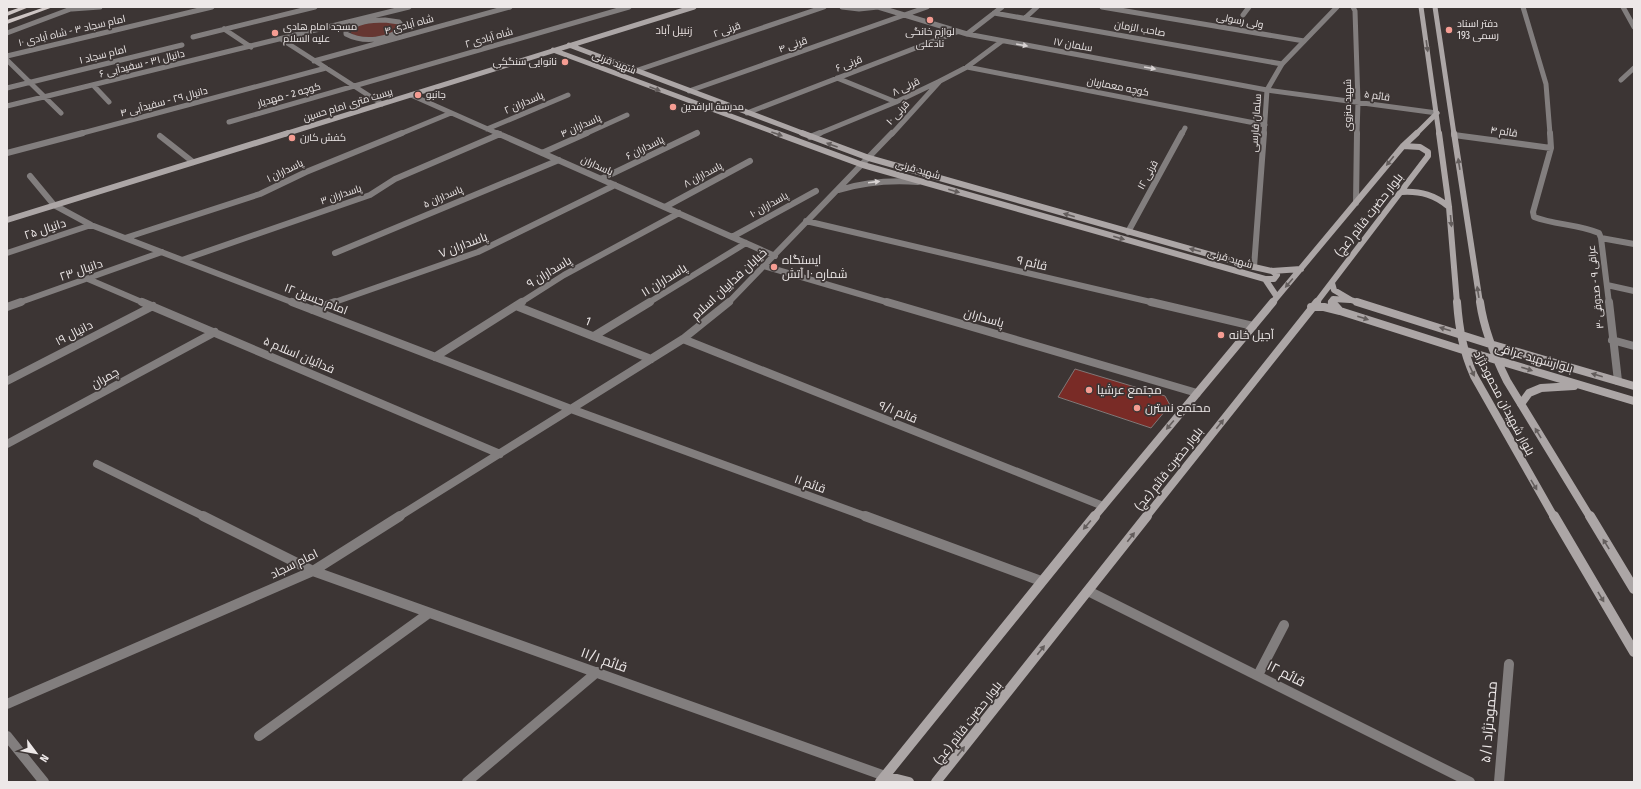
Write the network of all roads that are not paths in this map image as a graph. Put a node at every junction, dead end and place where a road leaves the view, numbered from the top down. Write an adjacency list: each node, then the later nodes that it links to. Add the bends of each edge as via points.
1 (26, 7): 28 (main road)
2 (50, 7): 33 (main road)
3 (60, 7): 26 (street)
4 (76, 7): 26 (street)
5 (100, 7): 26 (street)
6 (212, 7): 48 (street, امام سجاد ۳ - شاه آبادی ۱۰)
7 (315, 7): 35 (street)
8 (409, 7): 32 (street)
9 (510, 7): 40 (street, شاه آبادی ۴)
10 (629, 7): 61 (street, شاه آبادی ۲)
11 (694, 7): 45 (main road, بیست متری امام حسین)
12 (824, 7): 55 (street, قرنی ۲)
13 (842, 7): 14 (street)
14 (878, 7): 30 (street, سلمان ۱۷)
15 (927, 7): 30 (street, قرنی ۴)
16 (1002, 7): 27 (street)
17 (1037, 7): 31 (street)
18 (1102, 7): 43 (street, ولی رسولی)
19 (1249, 7): 29 (street)
20 (1337, 7): 43 (street, سلمان فارسی)
21 (1353, 7): 70 (street, شهید منزوی)
22 (1421, 7): 76 (main road, one-way to 76)
23 (1435, 7): 84 (main road, بلوار شهیدان محمودنژاد)
24 (1523, 7): 88 (street, عراقی ۹ - صدوقی ۳۰, via 1546,84)
25 (1623, 7): 34 (street)
26 (70, 9): 37 (street)
27 (994, 13): 31 (street, صاحب الزمان); 38 (street)
28 (7, 14)
29 (1243, 15)
30 (903, 16): 36 (street, سلمان ۱۷); 64 (street, قرنی ۴)
31 (1025, 18): 51 (street, صاحب الزمان)
32 (362, 20): 40 (street, via 384,20 402,24 401,30); 40 (street, via 349,28 346,34 349,37); 41 (street, دانیال ۳۱ - سفیدآبی ۶)
33 (7, 22)
34 (1634, 27)
35 (224, 29): 39 (street); 46 (street)
36 (957, 32): 38 (street, سلمان ۱۷); 56 (street, قرنی ۶)
37 (7, 33)
38 (967, 34): 42 (street, سلمان ۱۷)
39 (193, 37)
40 (391, 37): 50 (street, شاه آبادی ۴)
41 (281, 39): 46 (street, دانیال ۳۱ - سفیدآبی ۶); 50 (street)
42 (1002, 41): 52 (street, قرنی ۸); 63 (street, سلمان ۱۷, one-way to 63)
43 (1304, 41): 51 (street, سلمان فارسی)
44 (182, 45): 59 (street, امام سجاد ۱)
45 (569, 45): 47 (main road, بیست متری امام حسین); 55 (main road, شهید قرنی)
46 (251, 47): 60 (street, دانیال ۳۱ - سفیدآبی ۶)
47 (553, 50): 65 (main road, بیست متری امام حسین); 95 (main road, شهید قرنی, one-way to 95)
48 (7, 56)
49 (7, 60): 59 (street)
50 (314, 61): 53 (street)
51 (1282, 64): 63 (street, سلمان فارسی)
52 (967, 67): 58 (street, قرنی ۸); 79 (street, کوچه معماریان)
53 (326, 68): 61 (street); 89 (street, دانیال ۲۹ - سفیدآبی ۴)
54 (1634, 68): 57 (street)
55 (635, 71): 64 (main road, شهید قرنی)
56 (837, 78): 69 (street); 75 (street, قرنی ۶)
57 (1621, 80)
58 (940, 81): 69 (street, قرنی ۸); 91 (street, قرنی ۱۰)
59 (29, 82): 62 (street, امام سجاد ۱); 67 (street)
60 (93, 85): 67 (street, دانیال ۳۱ - سفیدآبی ۶); 68 (street)
61 (355, 86): 71 (street); 78 (street, کوچه 2 - مهدیار)
62 (7, 88)
63 (1267, 90): 70 (street, قائم ۵); 79 (street, سلمان فارسی)
64 (689, 91): 75 (main road, شهید قرنی)
65 (411, 95): 71 (main road, بیست متری امام حسین); 74 (street, پاسداران)
66 (568, 95): 80 (street, پاسداران ۲)
67 (45, 97): 72 (street, دانیال ۳۱ - سفیدآبی ۶); 73 (street)
68 (109, 102)
69 (896, 102): 86 (street, قرنی ۸)
70 (1358, 102): 76 (street, قائم ۵); 103 (street, شهید منزوی)
71 (382, 104): 94 (main road, بیست متری امام حسین)
72 (7, 106)
73 (61, 113)
74 (451, 113): 80 (street, پاسداران); 113 (street, پاسداران ۱, via 306,172 260,194)
75 (747, 113): 86 (main road, شهید قرنی)
76 (1437, 113): 87 (main road, بلوار حضرت قائم (عج)); 106 (main road, بلوار شهیدان محمودنژاد)
77 (628, 116): 90 (street, پاسداران ۴)
78 (229, 122)
79 (1265, 125): 123 (street, سلمان فارسی)
80 (487, 128): 83 (street, پاسداران)
81 (1185, 128): 111 (street, قرنی ۱۲)
82 (697, 133): 97 (street, پاسداران ۶)
83 (500, 134): 90 (street, پاسداران); 121 (street, پاسداران ۳, via 395,179 370,195)
84 (1454, 135): 88 (street, قائم ۴); 145 (main road, بلوار شهیدان محمودنژاد, one-way to 84, via 1483,323)
85 (160, 136): 94 (street)
86 (810, 137): 91 (main road, شهید قرنی, one-way to 86)
87 (1403, 146): 102 (main road, بلوار حضرت قائم (عج), via 1420,148 1428,152 1428,156); 103 (main road, بلوار حضرت قائم (عج), one-way to 103)
88 (1551, 148): 114 (street, عراقی ۹ - صدوقی ۳۰, via 1533,212 1534,217 1542,221 1587,229 1599,233)
89 (7, 153)
90 (542, 153): 92 (street, پاسداران)
91 (868, 158): 95 (street, قرنی ۱۰); 111 (main road, شهید قرنی, one-way to 91)
92 (559, 160): 97 (street, پاسداران); 119 (street, پاسداران ۵)
93 (750, 161): 105 (street, پاسداران ۸)
94 (193, 162): 104 (main road, بیست متری امام حسین)
95 (862, 165): 98 (main road, شهید قرنی); 101 (street, خیابان فداییان اسلام)
96 (30, 176): 104 (street)
97 (601, 179): 99 (street, پاسداران)
98 (926, 183): 101 (street, one-way to 98, via 858,184 882,181); 127 (main road, شهید قرنی, one-way to 127)
99 (615, 185): 105 (street, پاسداران); 137 (street, پاسداران ۷, via 478,252)
100 (816, 191): 112 (street, پاسداران ۱۰)
101 (836, 191): 109 (street, خیابان فداییان اسلام)
102 (1402, 192): 106 (main road, via 1426,193 1440,199); 128 (main road, بلوار حضرت قائم (عج))
103 (1356, 203): 124 (main road, بلوار حضرت قائم (عج))
104 (54, 205): 108 (main road, بیست متری امام حسین); 110 (street, امام حسین ۱۲)
105 (665, 207): 107 (street, پاسداران)
106 (1449, 207): 141 (main road, بلوار شهیدان محمودنژاد, one-way to 141)
107 (678, 213): 112 (street, پاسداران); 134 (street, پاسداران ۹, via 564,275)
108 (7, 220)
109 (806, 221): 120 (street, خیابان فداییان اسلام); 139 (street, قائم ۹)
110 (90, 225): 113 (street, امام حسین ۱۲); 118 (street, دانیال ۲۵)
111 (1128, 232): 123 (main road, شهید قرنی, one-way to 111)
112 (732, 237): 115 (street, پاسداران)
113 (125, 238): 117 (street, امام حسین ۱۲)
114 (1601, 238): 116 (street); 129 (street, عراقی ۹ - صدوقی ۳۰)
115 (746, 243): 120 (street, پاسداران); 142 (street, پاسداران ۱۱)
116 (1634, 244)
117 (162, 252): 121 (street, امام حسین ۱۲); 126 (street, دانیال ۲۳)
118 (7, 253)
119 (335, 253)
120 (775, 256): 122 (street, خیابان فداییان اسلام)
121 (182, 260): 137 (street, امام حسین ۱۲)
122 (764, 266): 143 (street, خیابان فداییان اسلام, via 727,304); 155 (street, پاسداران)
123 (1254, 267): 125 (main road, شهید قرنی)
124 (1301, 269): 125 (main road, شهید قرنی); 131 (main road, بلوار حضرت قائم (عج), one-way to 131)
125 (1272, 271): 127 (main road, via 1277,275 1274,279)
126 (88, 279): 133 (street, فدائیان اسلام ۵); 135 (street, دانیال ۲۳)
127 (1265, 279): 131 (main road, شهید قرنی)
128 (1332, 283): 132 (main road, بلوارشهید عراقی, via 1334,290); 136 (main road, بلوار حضرت قائم (عج))
129 (1607, 285): 130 (street); 144 (street, عراقی ۹ - صدوقی ۳۰)
130 (1634, 291)
131 (1277, 298): 139 (main road, بلوار حضرت قائم (عج))
132 (1351, 300): 138 (main road, via 1333,299 1331,303); 141 (main road, بلوارشهید عراقی, one-way to 132)
133 (153, 306): 140 (street, فدائیان اسلام ۵); 151 (street, دانیال ۱۹)
134 (516, 306): 142 (street, 1); 148 (street, پاسداران ۹)
135 (7, 307)
136 (1311, 307): 138 (main road, بلوارشهید عراقی); 166 (main road, بلوار حضرت قائم (عج), one-way to 136)
137 (312, 310): 148 (street, امام حسین ۱۲)
138 (1340, 311): 147 (main road, بلوارشهید عراقی, one-way to 147)
139 (1253, 326): 155 (main road, بلوار حضرت قائم (عج))
140 (215, 332): 159 (street, چمران); 160 (street, فدائیان اسلام ۵)
141 (1461, 334): 145 (main road, بلوارشهید عراقی); 147 (main road, بلوار شهیدان محمودنژاد)
142 (594, 336): 149 (street, 1)
143 (683, 339): 149 (street, خیابان فداییان اسلام); 162 (street, قائم ۹/۱)
144 (1612, 340): 146 (street); 152 (street, عراقی ۹ - صدوقی ۳۰)
145 (1490, 344): 150 (main road, بلوار شهیدان محمودنژاد); 152 (main road, بلوارشهید عراقی, one-way to 145)
146 (1634, 346)
147 (1463, 350): 150 (main road, بلوارشهید عراقی); 169 (main road, بلوار شهیدان محمودنژاد, one-way to 169, via 1474,376 1532,480)
148 (435, 357): 158 (street, امام حسین ۱۲)
149 (651, 359): 158 (street, خیابان فداییان اسلام)
150 (1496, 359): 153 (main road, بلوارشهید عراقی, one-way to 153); 157 (main road, بلوار شهیدان محمودنژاد)
151 (7, 381)
152 (1618, 381): 154 (main road, بلوارشهید عراقی)
153 (1587, 386): 156 (main road, بلوارشهید عراقی); 157 (main road, via 1563,385 1542,388 1529,393)
154 (1634, 386)
155 (1197, 393): 162 (main road, بلوار حضرت قائم (عج), one-way to 162)
156 (1634, 400)
157 (1521, 404): 165 (main road, بلوار شهیدان محمودنژاد, one-way to 157)
158 (571, 409): 160 (street, امام سجاد); 164 (street, قائم ۱۱)
159 (7, 444)
160 (500, 454): 163 (street, امام سجاد)
161 (97, 464): 163 (street, قائم ۱۱/۱)
162 (1103, 506): 164 (main road, بلوار حضرت قائم (عج), one-way to 164)
163 (313, 571): 167 (street, قائم ۱۱/۱); 173 (street, امام سجاد)
164 (1041, 581): 176 (main road, بلوار حضرت قائم (عج))
165 (1634, 589)
166 (1088, 591): 172 (street, قائم ۱۲); 180 (main road, بلوار حضرت قائم (عج), one-way to 166)
167 (429, 613): 171 (street, قائم ۱۱/۱); 175 (street)
168 (1284, 625): 172 (street)
169 (1634, 652)
170 (1509, 664): 182 (street, محمودنژاد ۵/۱)
171 (597, 672): 176 (street, قائم ۱۱/۱); 178 (street)
172 (1258, 675): 181 (street, قائم ۱۲)
173 (7, 704)
174 (7, 736): 177 (street)
175 (259, 736)
176 (883, 779): 179 (main road)
177 (44, 782)
178 (467, 782)
179 (908, 782)
180 (936, 782)
181 (1470, 782)
182 (1499, 782)

